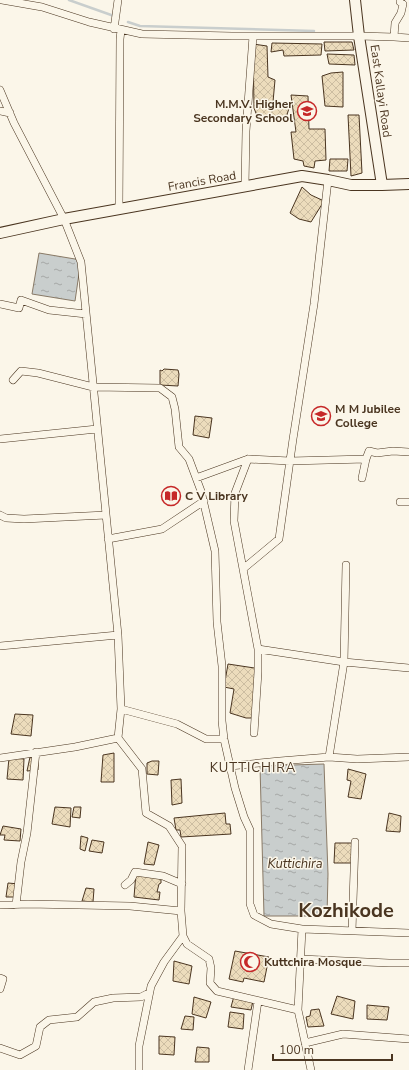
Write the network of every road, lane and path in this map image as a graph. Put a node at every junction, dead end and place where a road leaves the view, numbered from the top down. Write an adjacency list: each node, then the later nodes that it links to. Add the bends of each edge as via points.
1 (2, 0): 5 (street, via 42,7)
2 (118, 0): 5 (street)
3 (355, 0): 7 (main road, East Kallayi Road)
4 (400, 0): 8 (street, via 403,4 395,23)
5 (118, 29): 6 (street, via 142,34); 17 (street)
6 (253, 36): 7 (street); 16 (street)
7 (359, 36): 8 (street); 14 (main road, East Kallayi Road)
8 (394, 36): 9 (street)
9 (409, 38)
10 (0, 90): 12 (street)
11 (0, 111): 12 (street)
12 (10, 113): 18 (street)
13 (328, 180): 14 (main road, Francis Road, via 351,185); 16 (main road, Francis Road, via 302,176); 29 (street, via 314,304)
14 (382, 185): 15 (main road, Francis Road)
15 (409, 185)
16 (245, 186): 17 (main road, Francis Road)
17 (119, 209): 18 (main road, Francis Road)
18 (64, 219): 19 (main road, Francis Road); 21 (street, via 81,262)
19 (0, 233)
20 (0, 304): 21 (street, via 19,308 21,300 49,310)
21 (86, 314): 23 (street)
22 (13, 380): 23 (street, via 21,371)
23 (93, 387): 24 (street); 30 (street, via 160,388 172,397 179,447 189,459)
24 (98, 429): 25 (street); 36 (street)
25 (0, 439)
26 (409, 452): 28 (street, via 369,451)
27 (248, 459): 29 (street); 30 (street); 39 (street, via 235,493 234,521)
28 (366, 459): 29 (street); 31 (street)
29 (290, 461): 39 (street, via 279,539)
30 (196, 478): 32 (street)
31 (362, 478)
32 (204, 501): 37 (street, via 162,529); 48 (street, via 215,551)
33 (400, 502): 34 (street)
34 (409, 502)
35 (0, 515): 36 (street, via 24,519)
36 (106, 515): 37 (street)
37 (108, 539): 40 (street)
38 (346, 565): 43 (street)
39 (243, 569): 42 (street)
40 (118, 635): 41 (street); 45 (street)
41 (0, 646)
42 (258, 649): 43 (street); 46 (street)
43 (344, 662): 44 (street); 50 (street)
44 (409, 668)
45 (121, 709): 47 (street); 48 (street, via 176,724 206,739)
46 (254, 733)
47 (118, 738): 49 (street); 55 (street, via 142,769 146,812 169,826 182,846)
48 (224, 739): 53 (street)
49 (36, 752): 52 (street); 58 (street)
50 (329, 757): 51 (street); 53 (street)
51 (409, 757)
52 (0, 758)
53 (230, 766): 60 (street, via 250,830 250,904 254,915 271,924)
54 (355, 842): 61 (street)
55 (182, 884): 56 (street, via 163,876 136,872); 59 (street)
56 (125, 885)
57 (0, 905): 58 (street)
58 (16, 905): 59 (street, via 130,906)
59 (181, 911): 63 (street)
60 (302, 929): 61 (street); 64 (street)
61 (352, 931): 62 (street)
62 (409, 933)
63 (184, 936): 68 (street, via 164,962); 69 (street, via 187,944 209,959 210,983 217,991)
64 (301, 959): 65 (street); 70 (street)
65 (409, 963)
66 (0, 978): 67 (street, via 3,978)
67 (0, 989)
68 (149, 993): 73 (street, via 141,997 94,1002 77,1017 49,1020 40,1027 36,1046 20,1055); 74 (street, via 139,1046)
69 (258, 1001): 70 (street); 75 (street)
70 (298, 1010): 72 (street)
71 (409, 1039): 72 (street, via 343,1034)
72 (305, 1043): 76 (street)
73 (0, 1048)
74 (139, 1070)
75 (248, 1070)
76 (311, 1070)

